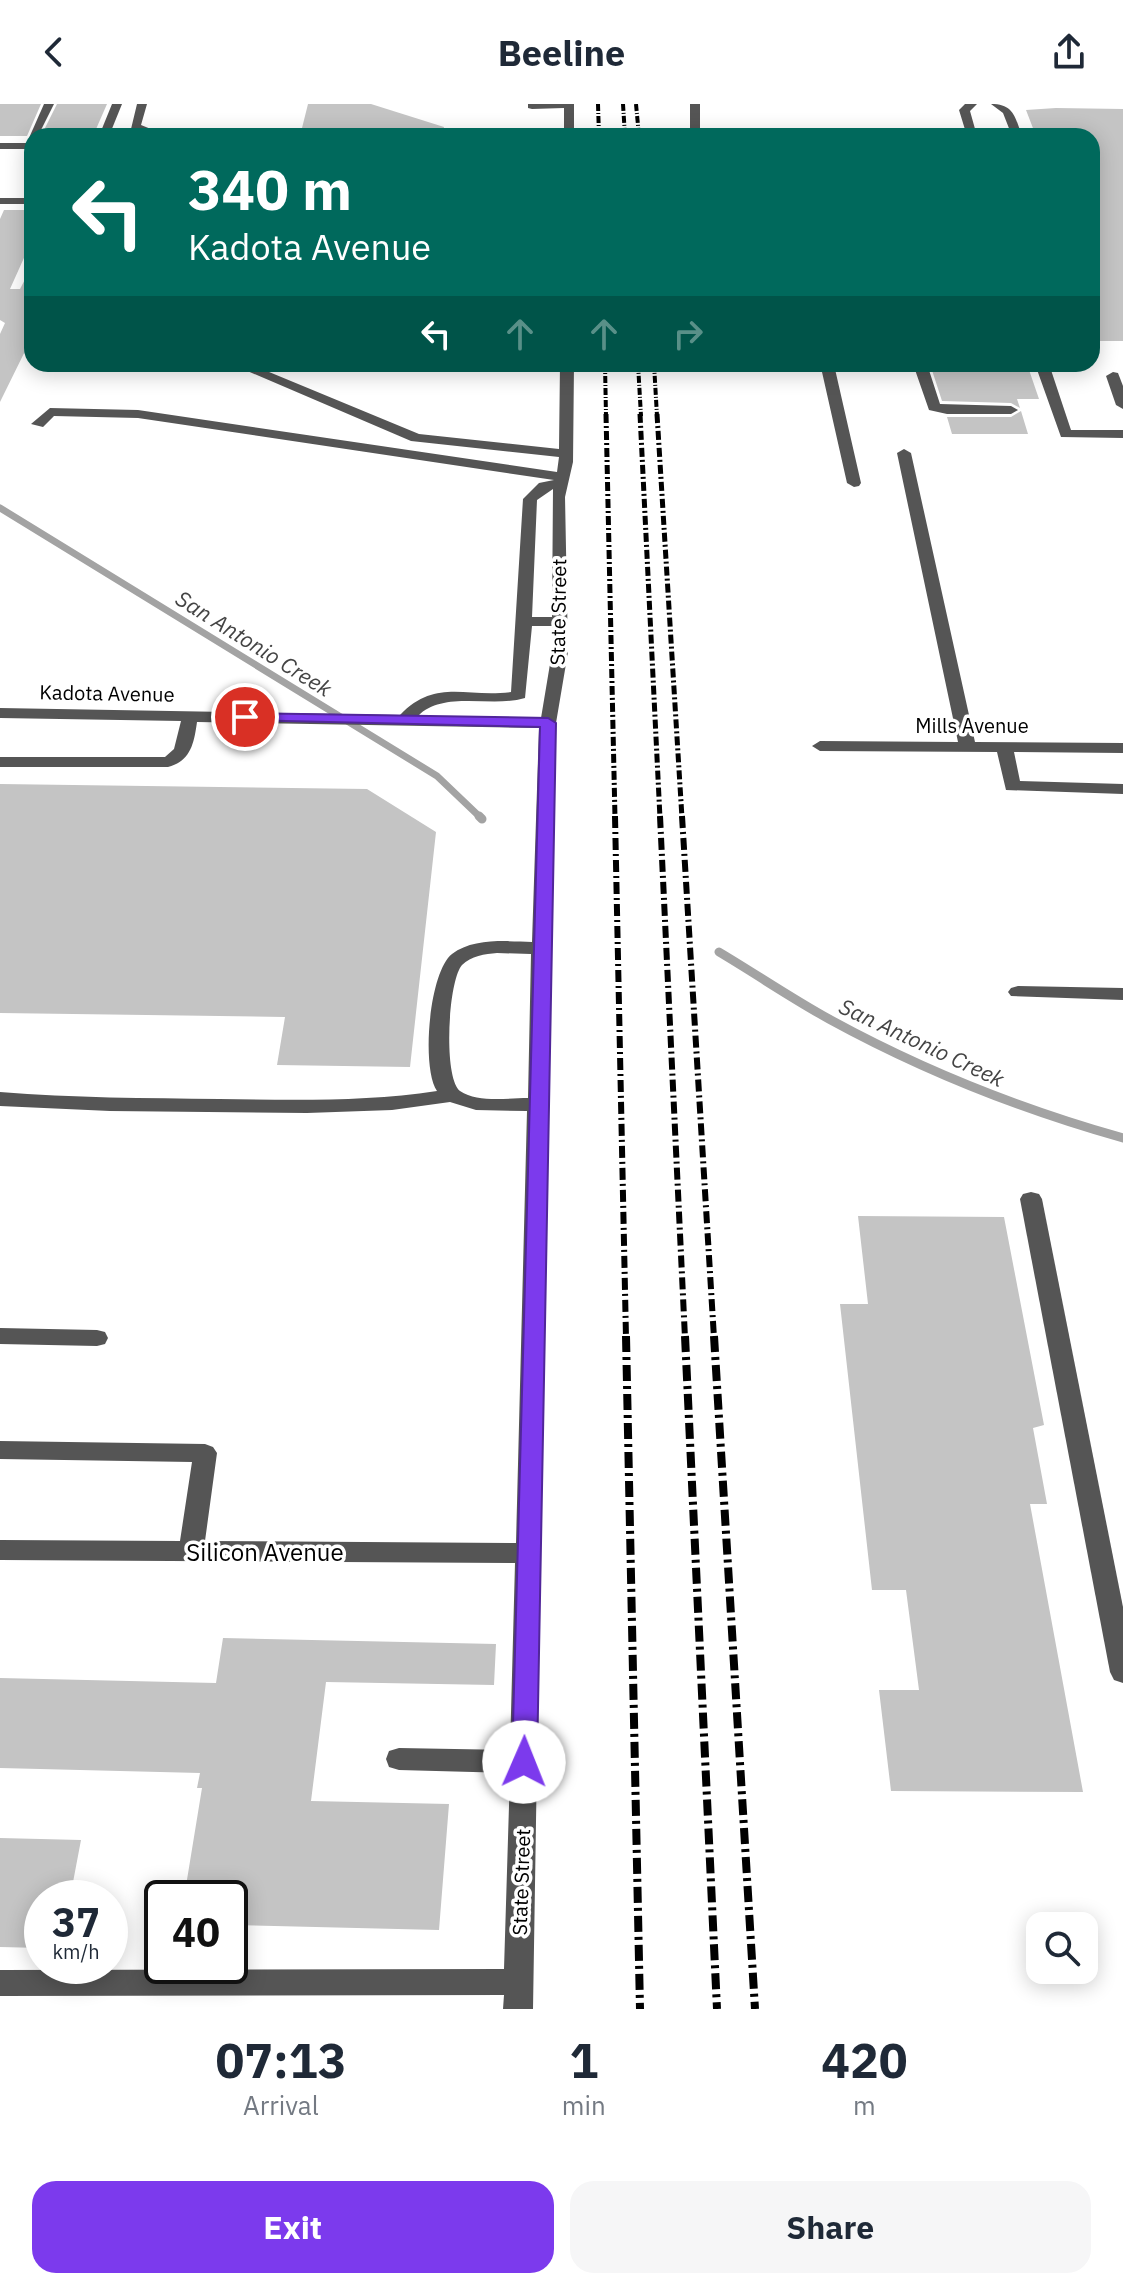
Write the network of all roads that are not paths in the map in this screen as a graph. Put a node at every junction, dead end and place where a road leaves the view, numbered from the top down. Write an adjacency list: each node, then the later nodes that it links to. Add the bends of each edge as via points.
1 (49, 104): 9 (street)
2 (117, 104): 10 (street)
3 (142, 104): 11 (street)
4 (569, 104): 8 (street); 12 (street)
5 (695, 104): 13 (street)
6 (972, 104): 14 (street, via 964,110)
7 (996, 104): 15 (street, via 1008,111)
8 (532, 106)
9 (38, 128)
10 (107, 128)
11 (138, 128)
12 (569, 128)
13 (695, 128)
14 (970, 128)
15 (1014, 128)
16 (24, 143): 17 (street)
17 (0, 146)
18 (0, 201): 19 (street)
19 (24, 201)
20 (257, 372): 31 (street, via 416,438)
21 (567, 372): 31 (street, State Street)
22 (829, 372): 32 (street)
23 (923, 372): 27 (street, via 934,407)
24 (1045, 372): 29 (street, via 1066,434)
25 (1113, 376): 26 (street)
26 (1123, 405)
27 (1011, 410)
28 (38, 424): 31 (street, via 50,412 138,414)
29 (1123, 434)
30 (904, 453): 44 (street)
31 (564, 469): 33 (street, via 530,499); 34 (street, State Street)
32 (854, 483)
33 (528, 527): 34 (street); 35 (street)
34 (559, 527): 36 (street, State Street)
35 (526, 558): 36 (street); 37 (street)
36 (559, 558): 38 (street, State Street)
37 (524, 621): 38 (street); 41 (street, via 519,695 433,698)
38 (560, 622): 42 (street, State Street)
39 (0, 713): 40 (street, Kadota Avenue)
40 (190, 716): 41 (street, Kadota Avenue); 47 (street, via 184,750 168,762)
41 (405, 720): 42 (street, Kadota Avenue)
42 (548, 723): 49 (street, State Street)
43 (820, 746): 44 (street, Mills Avenue)
44 (968, 747): 45 (street, Mills Avenue)
45 (1005, 748): 46 (street, Mills Avenue); 48 (street, via 1012,786)
46 (1123, 748)
47 (0, 762)
48 (1123, 789)
49 (541, 948): 52 (street, via 477,952 457,959 446,973 439,1069); 54 (street, State Street)
50 (1018, 992): 51 (street)
51 (1123, 994)
52 (448, 1096): 53 (street, via 404,1104 267,1106); 54 (street, via 463,1102)
53 (0, 1099)
54 (538, 1104): 61 (street, State Street)
55 (1031, 1199): 62 (street)
56 (0, 1336): 57 (street)
57 (97, 1338)
58 (0, 1450): 60 (street, via 205,1453)
59 (0, 1550): 60 (street, Silicon Avenue)
60 (191, 1551): 61 (street, Silicon Avenue)
61 (529, 1553): 64 (street, State Street)
62 (1123, 1672)
63 (399, 1759): 64 (street)
64 (524, 1762): 66 (street, State Street)
65 (0, 1983): 66 (street)
66 (518, 1995)

